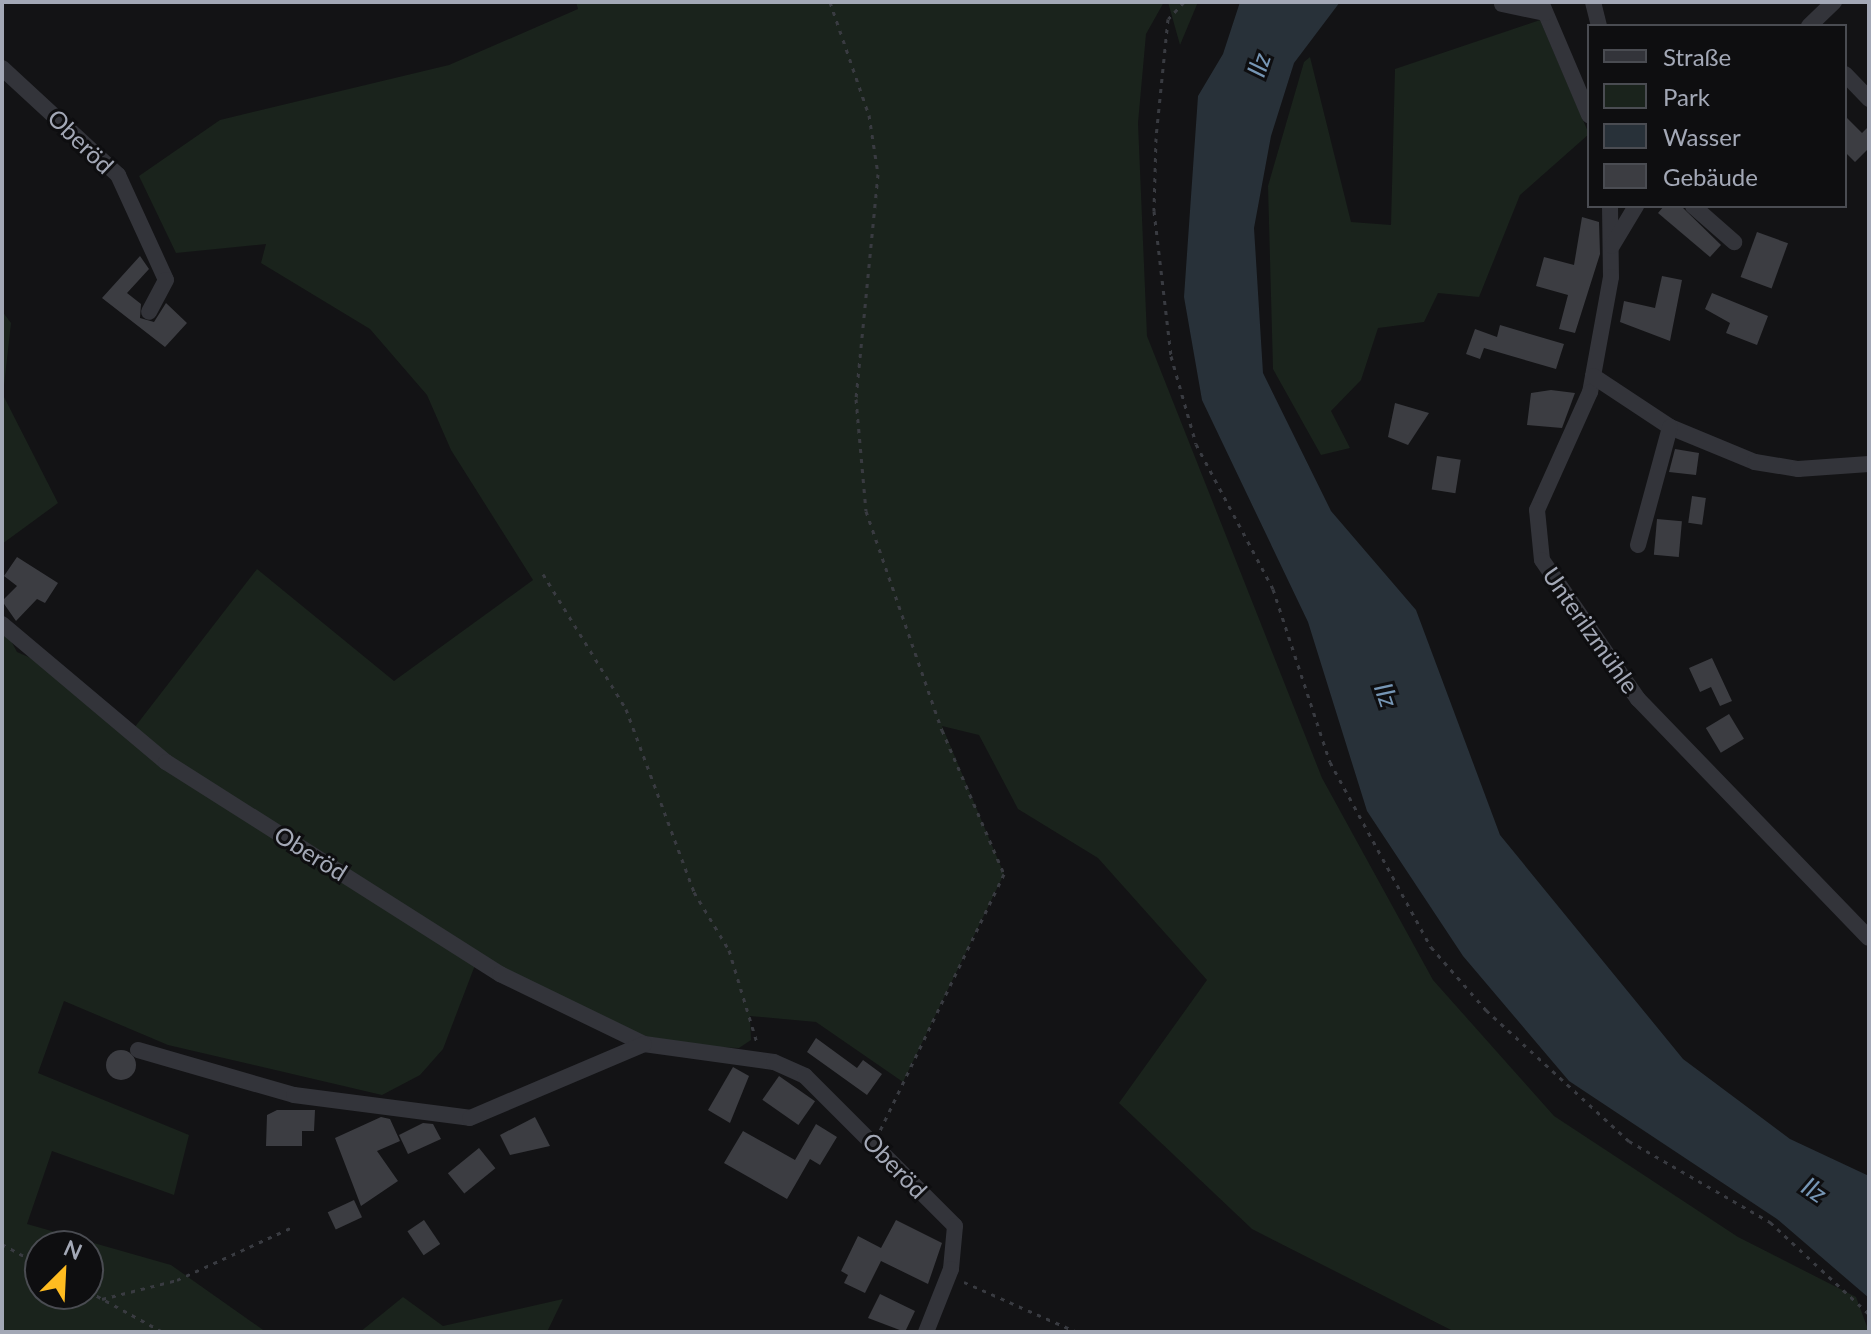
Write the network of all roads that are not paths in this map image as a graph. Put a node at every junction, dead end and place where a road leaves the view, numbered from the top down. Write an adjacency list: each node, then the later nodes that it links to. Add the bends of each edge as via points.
1 (1593, 2): 5 (street)
2 (1834, 2): 6 (street)
3 (1502, 4): 4 (street)
4 (1543, 7): 10 (street)
5 (1598, 24)
6 (1811, 24)
7 (2, 68): 16 (street, Oberöd, via 118,175 166,280)
8 (1847, 76): 9 (street)
9 (1869, 99)
10 (1587, 110)
11 (1610, 208): 15 (street)
12 (1635, 208): 15 (street)
13 (1695, 208): 14 (street)
14 (1734, 242)
15 (1612, 246): 17 (street, Unterilzmühle)
16 (149, 312)
17 (1593, 376): 18 (street); 22 (street, Unterilzmühle, via 1582,421 1537,510 1542,560 1638,699)
18 (1670, 427): 19 (street, via 1755,462 1798,469); 20 (street)
19 (1869, 464)
20 (1638, 545)
21 (2, 624): 23 (street, Oberöd, via 208,790 500,974)
22 (1869, 938)
23 (644, 1044): 24 (street, via 470,1118 294,1095); 25 (street, Oberöd, via 762,1062 805,1076 955,1226 951,1269)
24 (138, 1050)
25 (926, 1332)

